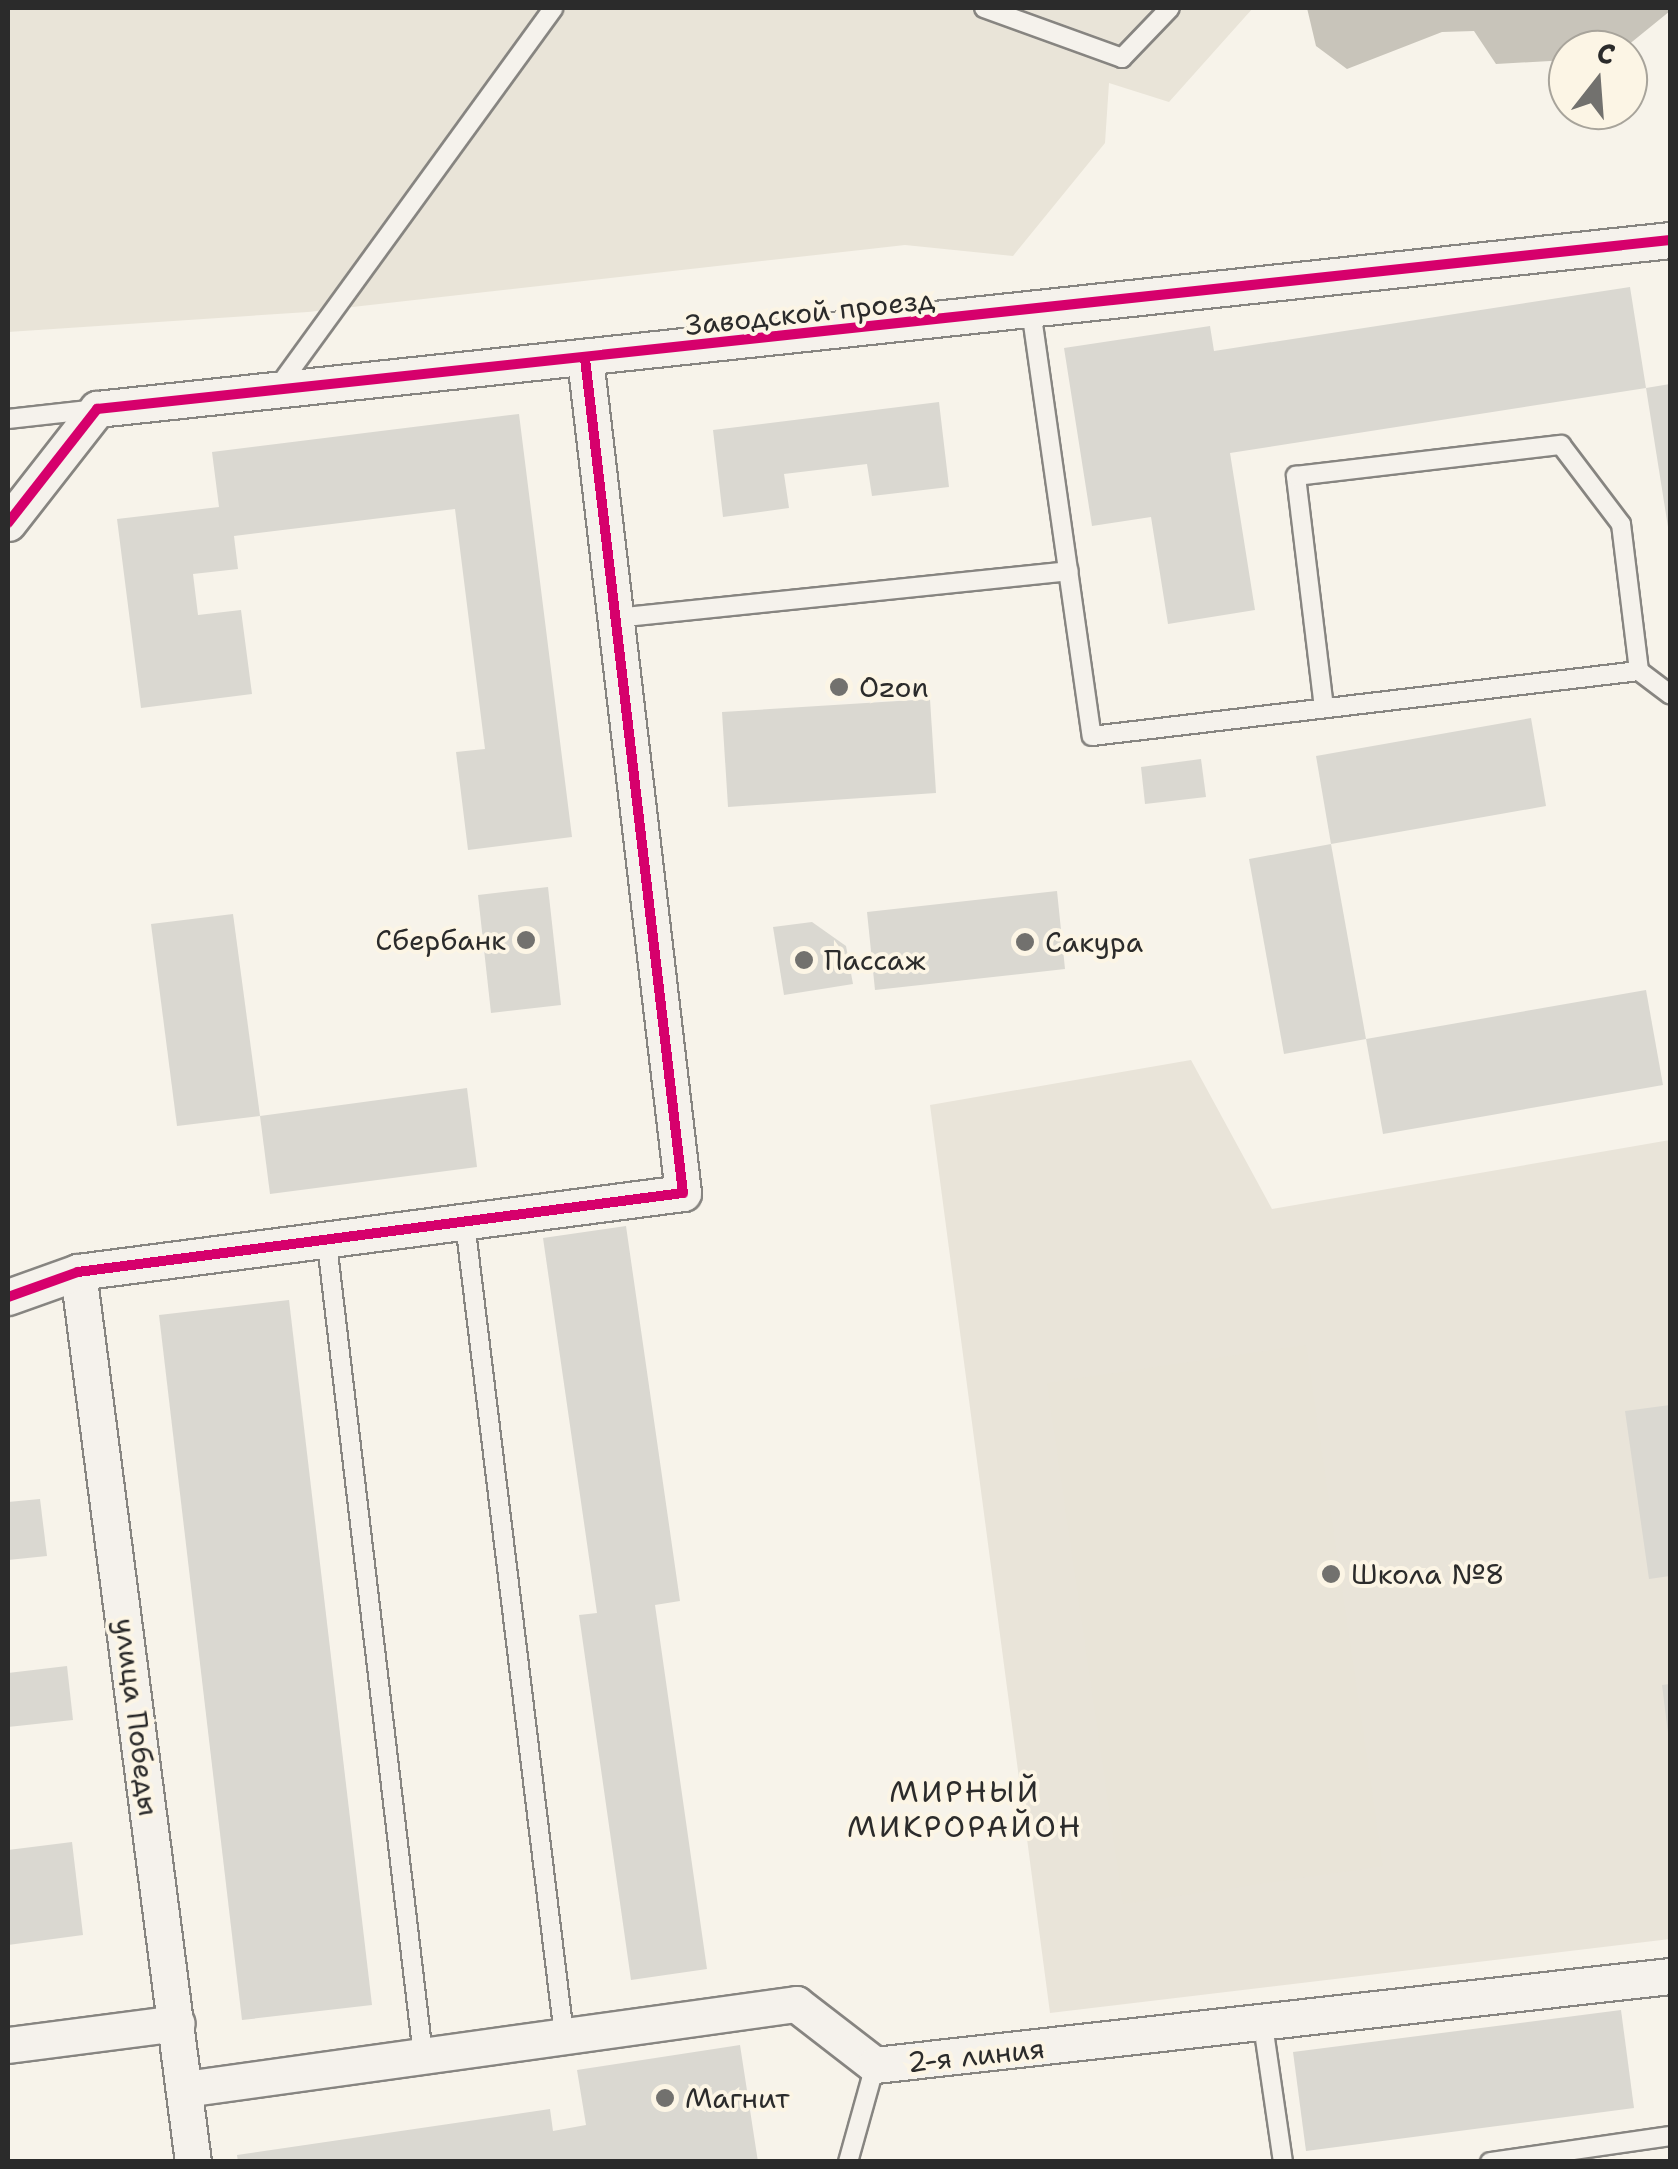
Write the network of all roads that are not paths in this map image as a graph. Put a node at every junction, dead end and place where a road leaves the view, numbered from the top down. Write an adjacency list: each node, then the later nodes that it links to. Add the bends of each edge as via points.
1 (554, 8): 7 (lane)
2 (984, 8): 3 (lane, via 1122,58)
3 (1170, 8)
4 (1670, 240): 5 (street, Заводской проезд)
5 (1031, 310): 6 (street, Заводской проезд); 11 (lane)
6 (585, 359): 7 (street, Заводской проезд); 12 (street)
7 (275, 391): 8 (street, Заводской проезд)
8 (96, 409): 9 (lane); 10 (street)
9 (8, 418)
10 (8, 523)
11 (1069, 571): 12 (lane); 15 (lane, via 1092,736)
12 (615, 618): 16 (street, via 682,1193)
13 (1639, 671): 14 (lane); 15 (lane); 15 (lane, via 1621,524 1561,446 1296,476)
14 (1670, 694)
15 (1324, 708)
16 (465, 1223): 17 (street); 23 (lane)
17 (327, 1244): 18 (street); 25 (lane)
18 (78, 1272): 19 (street); 21 (street, улица Победы)
19 (8, 1297)
20 (1670, 1976): 22 (street, 2-я линия)
21 (177, 2023): 24 (street); 27 (street, улица Победы)
22 (1263, 2025): 26 (street, 2-я линия); 31 (lane)
23 (564, 2035): 25 (street, 2-я линия); 26 (street, 2-я линия, via 796,2004)
24 (8, 2046)
25 (424, 2054): 27 (street, 2-я линия)
26 (875, 2065): 30 (lane)
27 (186, 2088): 29 (street, улица Победы)
28 (1670, 2136): 32 (lane)
29 (192, 2162)
30 (848, 2162)
31 (1283, 2162)
32 (1490, 2162)

